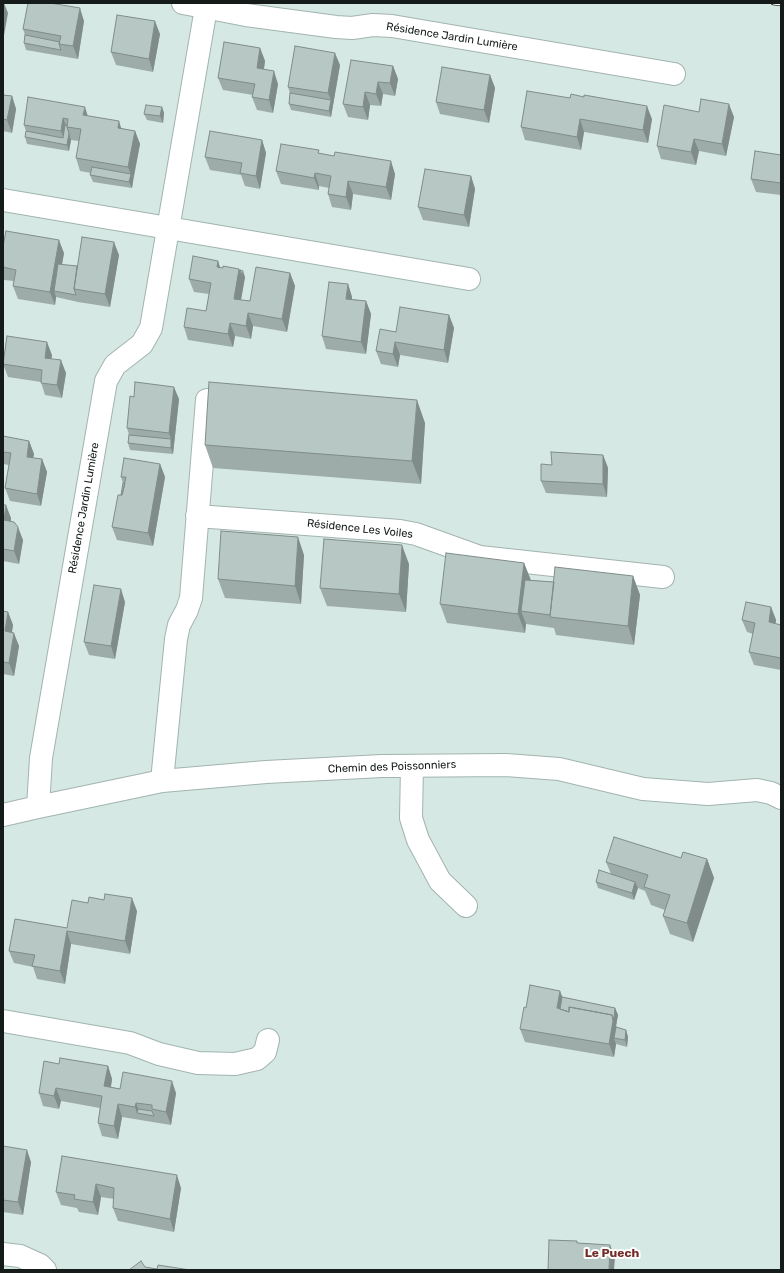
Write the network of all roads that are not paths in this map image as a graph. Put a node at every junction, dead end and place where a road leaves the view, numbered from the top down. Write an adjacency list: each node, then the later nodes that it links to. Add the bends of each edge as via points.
1 (183, 3): 2 (street, Résidence Jardin Lumière)
2 (206, 8): 3 (street, Résidence Jardin Lumière, via 336,27 392,26); 5 (street, Résidence Jardin Lumière)
3 (674, 74)
4 (3, 200): 5 (street)
5 (167, 228): 6 (street); 13 (street, Résidence Jardin Lumière, via 151,328 142,344 115,365 106,381 41,758)
6 (469, 279)
7 (207, 400): 8 (street)
8 (197, 516): 9 (street, Résidence Les Voiles, via 400,531 416,534 480,557); 11 (street, via 191,598 176,639)
9 (663, 577)
10 (412, 766): 11 (street, Chemin des Poissonniers, via 266,772); 12 (street, Chemin des Poissonniers, via 506,765 559,768 643,789 708,794 757,790); 15 (street, via 411,818 418,840 440,881)
11 (162, 781): 13 (street, Chemin des Poissonniers)
12 (781, 798)
13 (38, 807): 14 (street, Chemin des Poissonniers)
14 (3, 815)
15 (466, 906)
16 (3, 1021): 17 (street, via 130,1043 159,1054 198,1063 235,1064 257,1059 265,1052)
17 (268, 1040)
18 (3, 1254): 19 (street, via 20,1256)
19 (45, 1270)

